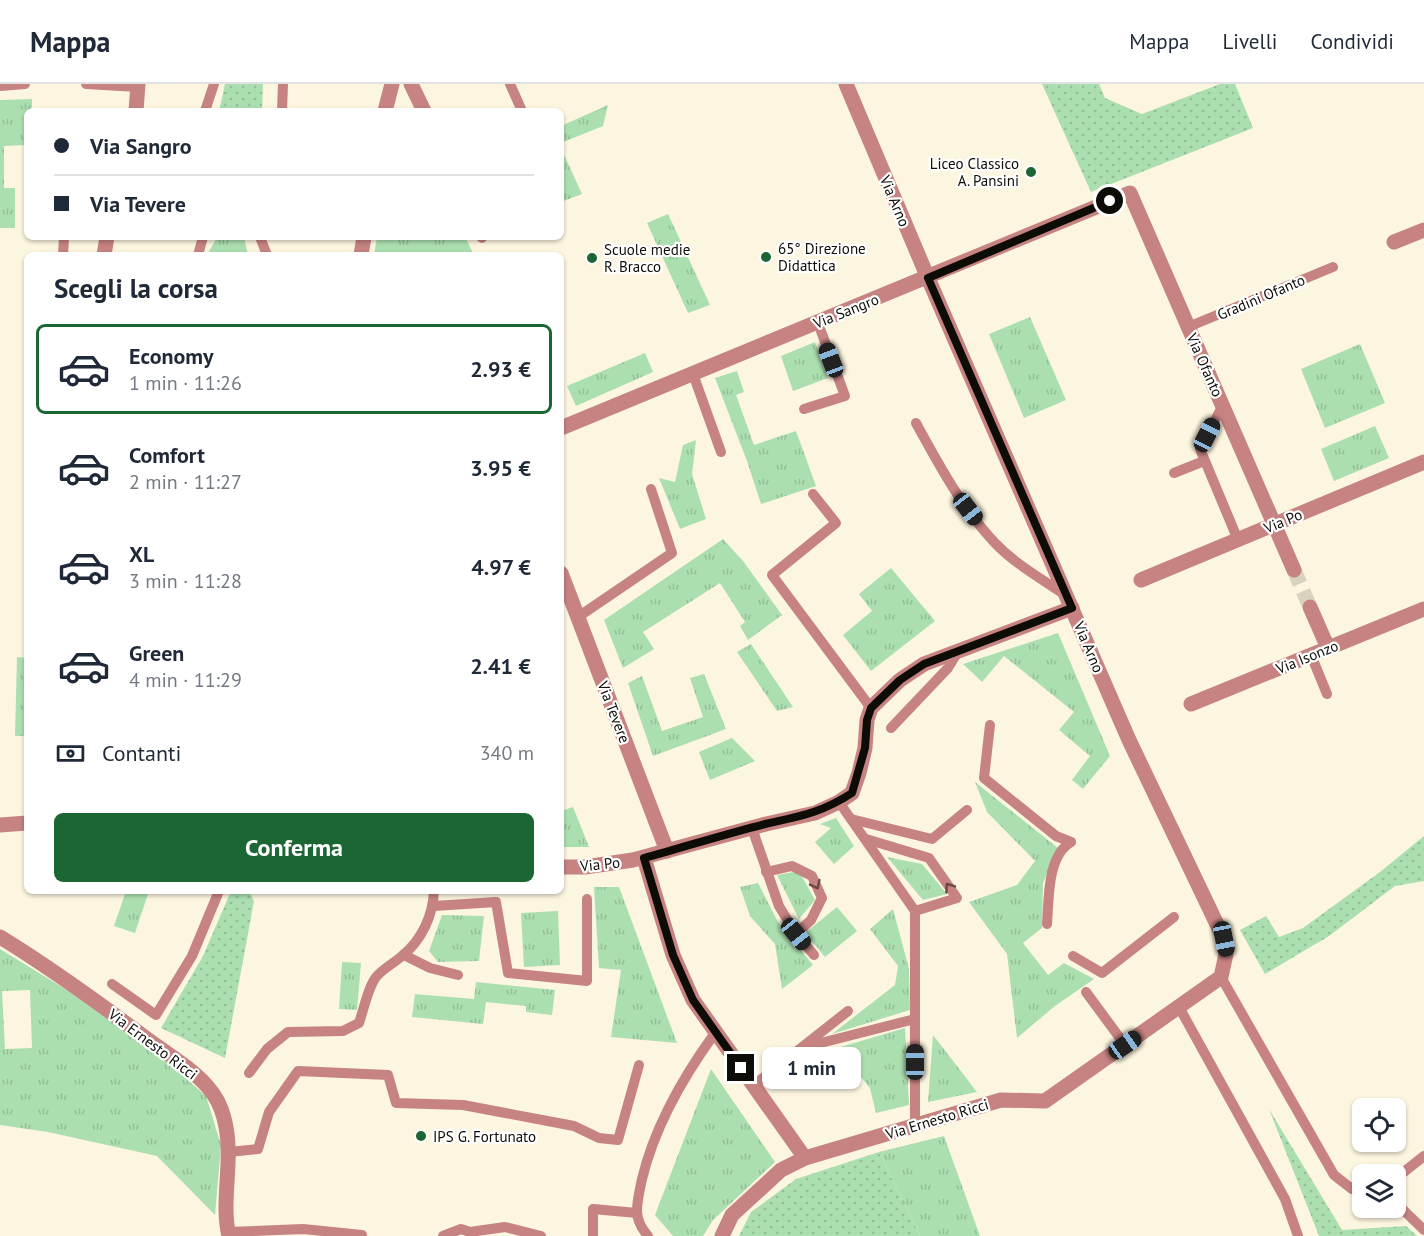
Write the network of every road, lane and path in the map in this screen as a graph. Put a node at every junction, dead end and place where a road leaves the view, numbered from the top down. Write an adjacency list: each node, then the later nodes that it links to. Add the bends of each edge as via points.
1 (25, 84): 10 (lane)
2 (86, 84): 9 (lane)
3 (214, 84): 12 (lane)
4 (283, 84): 13 (lane)
5 (392, 84): 14 (street)
6 (411, 84): 15 (street)
7 (510, 84): 16 (lane)
8 (846, 84): 21 (street, Via Arno)
9 (138, 85): 11 (street)
10 (0, 86)
11 (136, 108)
12 (206, 108)
13 (282, 108)
14 (386, 108)
15 (423, 108)
16 (521, 108)
17 (1130, 193): 21 (street, Via Sangro); 23 (street, Via Ofanto)
18 (1424, 230): 19 (street)
19 (1394, 242)
20 (1333, 267): 23 (lane, Gradini Ofanto)
21 (928, 278): 22 (street, Via Sangro); 40 (street, Via Arno)
22 (818, 323): 24 (street, Via Sangro); 26 (lane, via 845,396)
23 (1188, 327): 25 (street, Via Ofanto)
24 (693, 374): 28 (street, Via Sangro); 29 (lane)
25 (1223, 405): 30 (lane, via 1200,449); 35 (street, Via Ofanto)
26 (804, 409)
27 (916, 423): 40 (lane, via 954,491 996,544)
28 (564, 427)
29 (721, 453)
30 (1204, 461): 32 (lane); 36 (lane)
31 (1424, 462): 35 (street, Via Po)
32 (1174, 472)
33 (651, 489): 43 (lane, via 672,553)
34 (813, 494): 49 (lane, via 836,523 772,574)
35 (1274, 525): 36 (street, Via Po); 37 (street, Via Ofanto)
36 (1238, 540): 38 (street, Via Po)
37 (1294, 570)
38 (1141, 580)
39 (564, 581): 43 (street, Via Tevere)
40 (1069, 602): 45 (street); 76 (street, Via Arno, via 1129,740 1224,939 1227,954)
41 (1310, 607): 44 (street)
42 (1424, 609): 44 (street, Via Isonzo)
43 (578, 617): 59 (street, Via Tevere)
44 (1328, 648): 46 (street, Via Isonzo)
45 (959, 650): 49 (street, via 924,664 900,680); 51 (lane, via 948,668)
46 (1311, 655): 47 (lane); 48 (street, Via Isonzo)
47 (1327, 694)
48 (1191, 704)
49 (871, 708): 52 (street, Via Po, via 852,793)
50 (990, 725): 69 (lane, via 984,778 1056,836 1071,842 1063,847 1051,875)
51 (891, 728)
52 (839, 802): 54 (lane); 57 (street, Via Po, via 815,813)
53 (967, 810): 54 (lane, via 932,839)
54 (851, 819): 58 (lane)
55 (24, 823): 56 (street)
56 (0, 825)
57 (752, 828): 59 (street, Via Po); 62 (lane)
58 (866, 839): 67 (lane); 67 (lane, one-way to 58, via 957,898 929,858)
59 (667, 851): 60 (street, Via Po)
60 (644, 858): 61 (street, Via Po); 82 (street, via 673,955 693,1000)
61 (564, 867)
62 (766, 872): 70 (lane, via 779,906); 70 (lane, one-way to 70, via 792,866 812,876 822,898 811,920)
63 (218, 894): 77 (lane, via 192,956 156,1016)
64 (435, 894): 66 (lane)
65 (587, 898): 66 (lane, via 587,981 508,973 495,902)
66 (434, 906): 72 (lane)
67 (915, 911): 81 (lane)
68 (1174, 917): 74 (lane, via 1102,973)
69 (1047, 924)
70 (796, 934): 73 (lane)
71 (0, 937): 89 (street, Via Ernesto Ricci, via 92,998 206,1085 224,1116)
72 (404, 955): 75 (lane, via 430,968); 86 (lane, via 375,978 358,1023 343,1031 288,1032 267,1049)
73 (814, 955)
74 (1073, 956)
75 (458, 975)
76 (1221, 977): 79 (street, Via Ernesto Ricci); 93 (lane, via 1334,1175)
77 (112, 984)
78 (1086, 992): 83 (lane)
79 (1179, 1007): 83 (street, Via Ernesto Ricci); 104 (lane, via 1285,1199)
80 (848, 1011): 84 (lane)
81 (915, 1019): 84 (lane); 88 (lane)
82 (715, 1033): 87 (street); 94 (lane, via 677,1091 658,1132 644,1169)
83 (1125, 1045): 88 (street, Via Ernesto Ricci, via 1045,1101 1001,1100)
84 (801, 1048): 87 (lane)
85 (639, 1065): 89 (lane, via 618,1140 599,1138 574,1126 463,1106 396,1103 388,1075 298,1071 269,1113 258,1149)
86 (249, 1073)
87 (754, 1085): 91 (street)
88 (915, 1126): 91 (street, Via Ernesto Ricci)
89 (229, 1152): 97 (street, Via Ernesto Ricci)
90 (1424, 1156): 92 (lane)
91 (805, 1158): 103 (street, Via Ernesto Ricci, via 782,1170 732,1215)
92 (1406, 1171)
93 (1352, 1189)
94 (637, 1213): 99 (lane, via 593,1209); 102 (lane)
95 (1406, 1213): 96 (lane)
96 (1424, 1230)
97 (229, 1234): 98 (lane, via 303,1229)
98 (362, 1235)
99 (592, 1235)
100 (443, 1236): 101 (lane, via 461,1229 470,1232 505,1227)
101 (541, 1236)
102 (648, 1236)
103 (722, 1236)
104 (1298, 1236)

